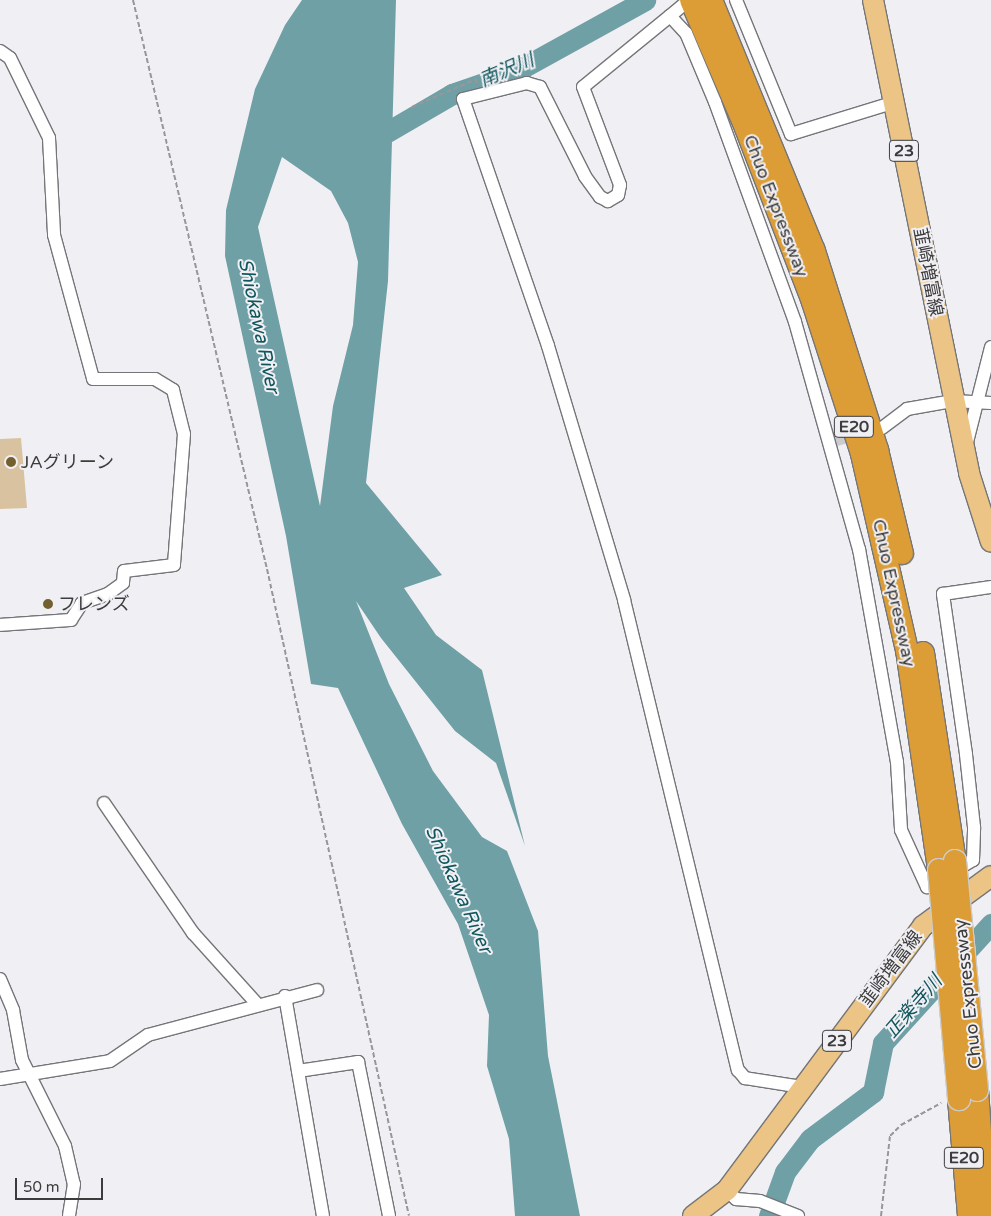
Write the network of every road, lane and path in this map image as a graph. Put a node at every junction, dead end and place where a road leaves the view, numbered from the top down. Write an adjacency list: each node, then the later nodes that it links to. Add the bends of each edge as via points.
1 (133, 0): 33 (path, via 267,569)
2 (736, 0): 8 (street, via 791,134)
3 (873, 0): 8 (main road, 韮崎増富線 / 23)
4 (696, 1): 5 (street); 28 (highway, Chuo Expressway / E20, bridge, via 813,302 862,454 907,650 947,865)
5 (670, 16): 7 (street, via 583,87 620,186 618,195 608,201 600,197 585,176 540,87 527,83); 16 (street, via 686,33 742,171 795,322 859,549 880,648 897,762 901,830 927,887 973,860 974,827 966,754 943,594)
6 (0, 51): 17 (street, via 10,58 49,138 54,235 93,379 155,380 172,390 184,434 174,566 124,571 123,583 108,594 82,603 71,620)
7 (480, 95): 9 (path, via 476,79); 27 (street, via 463,99 548,346 624,600 738,1070 745,1078)
8 (895, 102): 11 (main road, 韮崎増富線 / 23)
9 (412, 106)
10 (991, 347): 12 (street)
11 (953, 401): 12 (street); 13 (street, via 907,409); 14 (main road, 韮崎増富線 / 23)
12 (985, 402): 14 (street)
13 (882, 428)
14 (965, 448): 15 (main road, 韮崎増富線 / 23, via 968,473)
15 (991, 542)
16 (991, 587)
17 (0, 625)
18 (104, 802): 23 (street, via 192,933)
19 (991, 876): 27 (main road, 韮崎増富線 / 23, via 923,926)
20 (0, 979): 25 (street, via 13,1010 17,1045)
21 (317, 990): 22 (street)
22 (286, 996): 23 (street); 24 (street)
23 (258, 1005): 25 (street, via 148,1035 110,1060)
24 (298, 1071): 31 (street); 32 (street, via 358,1062)
25 (28, 1076): 26 (street); 30 (street, via 65,1146 74,1184)
26 (0, 1079)
27 (802, 1087): 29 (main road, 韮崎増富線 / 23)
28 (960, 1097): 36 (path, via 901,1125 890,1136); 37 (highway, Chuo Expressway / E20); 38 (highway, Chuo Expressway / E20)
29 (727, 1190): 34 (main road, 韮崎増富線 / 23); 35 (street, via 736,1199 767,1203)
30 (69, 1216)
31 (323, 1216)
32 (389, 1216)
33 (409, 1216)
34 (693, 1216)
35 (798, 1216)
36 (882, 1216)
37 (969, 1216)
38 (986, 1216)

